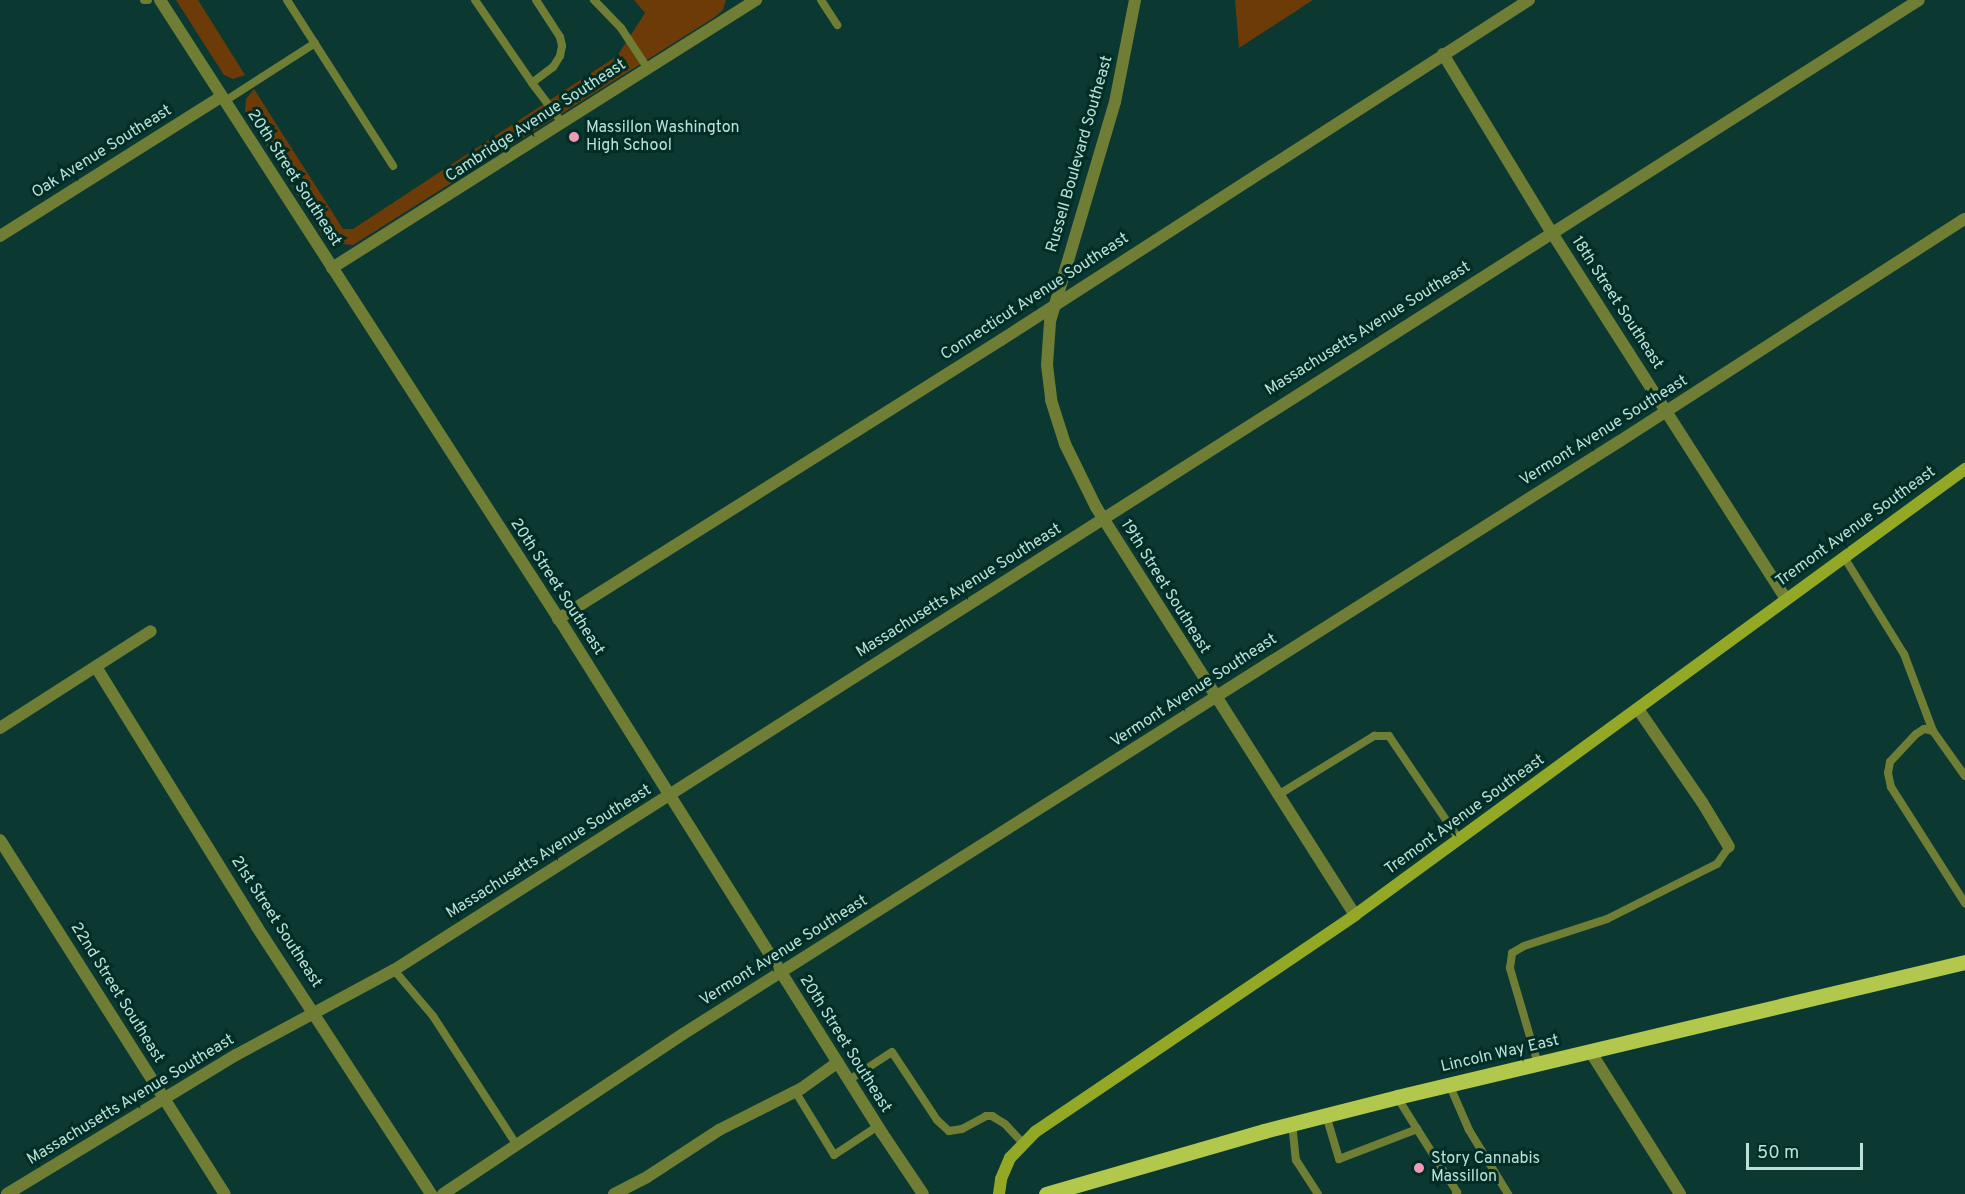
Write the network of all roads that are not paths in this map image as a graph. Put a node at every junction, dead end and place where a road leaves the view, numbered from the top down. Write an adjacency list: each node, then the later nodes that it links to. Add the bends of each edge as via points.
1 (160, 0): 16 (street, 20th Street Southeast)
2 (287, 0): 12 (lane)
3 (475, 0): 15 (lane)
4 (536, 0): 15 (lane, via 562,46 553,67)
5 (594, 0): 14 (lane, via 621,28)
6 (756, 0): 14 (street, Cambridge Avenue Southeast)
7 (821, 0): 11 (lane)
8 (1135, 0): 23 (street, Russell Boulevard Southeast, via 1115,102)
9 (1529, 0): 13 (street, Connecticut Avenue Southeast)
10 (1919, 0): 20 (street, Massachusetts Avenue Southeast)
11 (837, 26)
12 (315, 43): 16 (lane); 18 (lane)
13 (1443, 54): 20 (street, 18th Street Southeast); 23 (street, Connecticut Avenue Southeast)
14 (648, 69): 17 (street, Cambridge Avenue Southeast)
15 (532, 83): 17 (lane)
16 (223, 98): 21 (street, Oak Avenue Southeast); 22 (street, 20th Street Southeast)
17 (563, 124): 22 (street, Cambridge Avenue Southeast)
18 (393, 166)
19 (1965, 219): 24 (street, Vermont Avenue Southeast)
20 (1552, 233): 24 (street, 18th Street Southeast); 27 (street, Massachusetts Avenue Southeast)
21 (0, 236)
22 (332, 268): 30 (street, 20th Street Southeast)
23 (1055, 303): 25 (street, Russell Boulevard Southeast, via 1047,365); 30 (street, Connecticut Avenue Southeast)
24 (1666, 411): 29 (street, 18th Street Southeast); 33 (street, Vermont Avenue Southeast)
25 (1057, 422): 27 (street, 19th Street Southeast, via 1079,476)
26 (1965, 468): 28 (street, Tremont Avenue Southeast)
27 (1103, 519): 33 (street, 19th Street Southeast); 38 (street, Massachusetts Avenue Southeast)
28 (1844, 557): 29 (street, Tremont Avenue Southeast); 36 (lane, via 1904,654)
29 (1786, 599): 34 (street, Tremont Avenue Southeast)
30 (558, 619): 38 (street, 20th Street Southeast)
31 (151, 631): 32 (street)
32 (96, 667): 35 (street); 48 (street, 21st Street Southeast)
33 (1215, 697): 39 (street, 19th Street Southeast); 47 (street, Vermont Avenue Southeast)
34 (1638, 709): 40 (street, Tremont Avenue Southeast); 42 (street)
35 (0, 728)
36 (1933, 731): 37 (lane); 43 (lane, via 1924,729 1890,762 1891,788)
37 (1965, 776)
38 (670, 795): 46 (street, Massachusetts Avenue Southeast); 47 (street, 20th Street Southeast)
39 (1278, 795): 40 (lane, via 1374,736 1389,736); 44 (street, 19th Street Southeast)
40 (1460, 839): 44 (street, Tremont Avenue Southeast)
41 (0, 840): 56 (street, 22nd Street Southeast)
42 (1729, 846): 51 (lane, via 1717,864 1608,919 1512,953 1510,968)
43 (1965, 903)
44 (1355, 915): 61 (street, Tremont Avenue Southeast)
45 (1965, 962): 49 (main road, Lincoln Way East)
46 (394, 970): 48 (street, Massachusetts Avenue Southeast); 62 (lane, via 433,1016)
47 (781, 973): 50 (street, 20th Street Southeast); 62 (street, Vermont Avenue Southeast)
48 (315, 1014): 56 (street, Massachusetts Avenue Southeast, via 236,1054); 65 (street, 21st Street Southeast)
49 (1590, 1051): 51 (main road, Lincoln Way East); 74 (street)
50 (838, 1062): 52 (street, 20th Street Southeast); 54 (street)
51 (1538, 1064): 53 (main road, Lincoln Way East)
52 (849, 1080): 59 (street, 20th Street Southeast); 61 (lane, via 892,1052 937,1120 949,1131 992,1116)
53 (1449, 1084): 55 (main road, Lincoln Way East); 73 (lane, via 1469,1130)
54 (795, 1091): 59 (lane, via 834,1155); 67 (street, via 719,1130)
55 (1396, 1096): 57 (main road, Lincoln Way East); 60 (lane)
56 (165, 1098): 63 (street, Massachusetts Avenue Southeast); 64 (street, 22nd Street Southeast)
57 (1326, 1115): 58 (main road, Lincoln Way East); 60 (lane, via 1339,1159)
58 (1292, 1123): 70 (main road, Lincoln Way East); 71 (lane, via 1296,1160)
59 (878, 1126): 68 (street, 20th Street Southeast)
60 (1417, 1129): 72 (lane)
61 (1023, 1143): 69 (street, Tremont Avenue Southeast, via 1005,1168)
62 (516, 1144): 66 (street, Vermont Avenue Southeast)
63 (7, 1194)
64 (225, 1194)
65 (431, 1194)
66 (443, 1194)
67 (614, 1194)
68 (923, 1194)
69 (999, 1194)
70 (1046, 1194)
71 (1318, 1194)
72 (1455, 1194)
73 (1508, 1194)
74 (1680, 1194)

